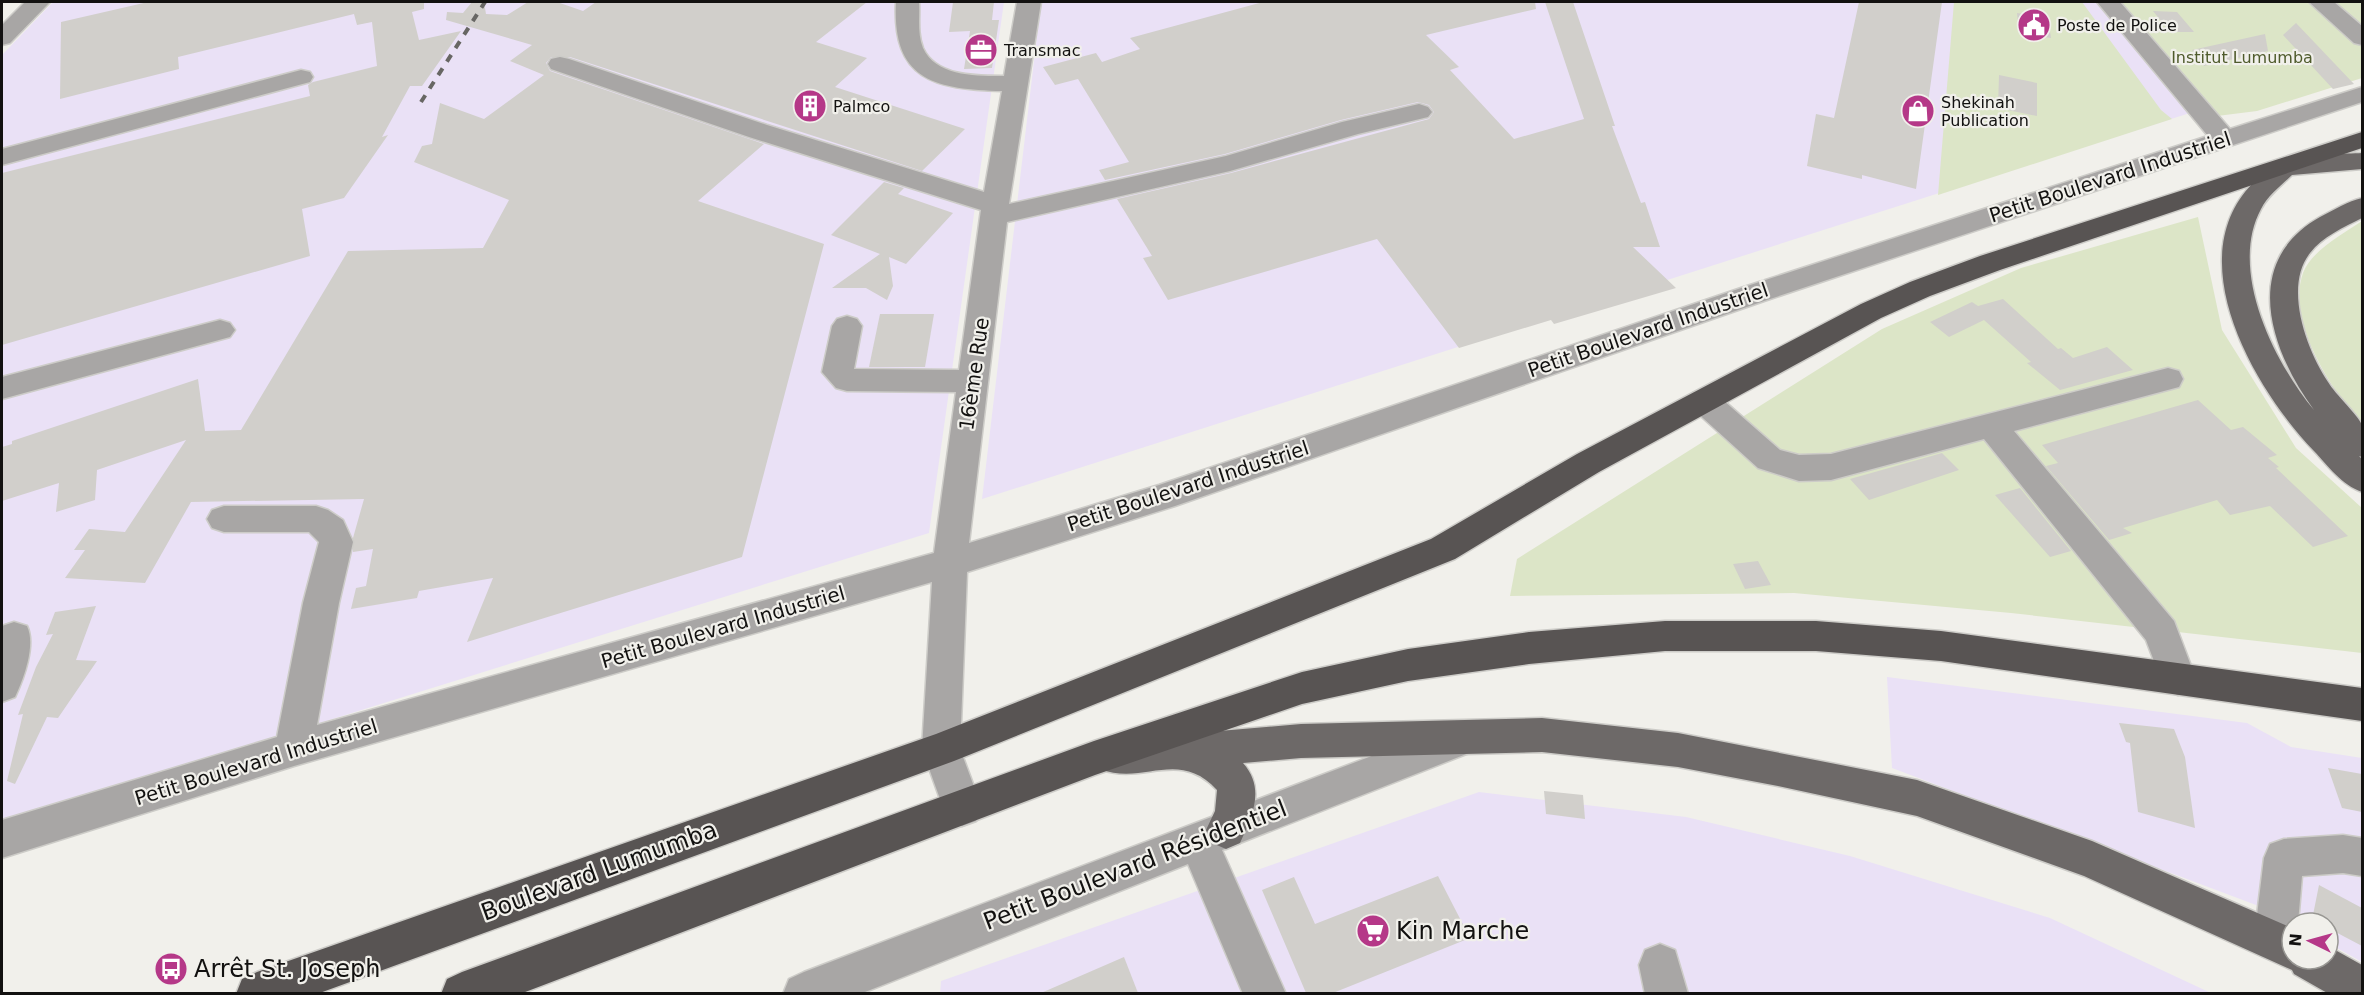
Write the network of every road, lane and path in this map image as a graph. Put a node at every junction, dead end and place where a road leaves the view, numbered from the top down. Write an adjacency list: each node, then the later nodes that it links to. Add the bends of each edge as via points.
1 (38, 2): 6 (street)
2 (908, 2): 10 (street, via 904,27 913,56 938,75 971,84)
3 (1029, 2): 10 (street, 16ème Rue)
4 (2108, 2): 13 (street)
5 (2321, 2): 7 (street)
6 (2, 38)
7 (2362, 38)
8 (560, 64): 19 (street)
9 (302, 77): 15 (street)
10 (1015, 84): 19 (street, 16ème Rue)
11 (2362, 94): 13 (street, Petit Boulevard Industriel)
12 (1419, 112): 19 (street, via 1230,163)
13 (2225, 139): 30 (street, Petit Boulevard Industriel, via 1754,294 1163,497)
14 (2362, 140): 17 (highway, Boulevard Lumumba)
15 (2, 157)
16 (2362, 161): 17 (main road)
17 (2285, 167): 25 (highway, Boulevard Lumumba, via 1920,289 1871,311); 28 (main road, via 2246,210 2238,229 2236,261 2244,307 2265,361 2296,410)
18 (2362, 207): 27 (main road, via 2304,242 2288,269 2284,307 2293,345 2303,366 2335,414)
19 (996, 210): 23 (street, 16ème Rue)
20 (847, 326): 23 (street, via 837,372 847,380)
21 (220, 330): 24 (street)
22 (2168, 379): 26 (street)
23 (972, 381): 30 (street, 16ème Rue)
24 (2, 388)
25 (1704, 401): 26 (street, via 1769,459 1799,468 1831,467); 37 (highway, Boulevard Lumumba, via 1588,463 1443,549)
26 (1990, 424): 32 (street, via 2161,632)
27 (2362, 445)
28 (2362, 479)
29 (224, 519): 36 (street, via 316,519 332,530 336,542)
30 (950, 563): 36 (street, Petit Boulevard Industriel); 37 (street, 16ème Rue)
31 (14, 637): 33 (street)
32 (2178, 679): 34 (highway); 39 (highway, via 1941,646 1816,636 1665,636 1529,648 1362,675 1258,702)
33 (2, 686)
34 (2362, 705)
35 (1466, 738): 38 (main road, via 1301,741); 41 (street, Petit Boulevard Résidentiel); 45 (main road, via 1542,735 1678,750 1917,798 2092,860)
36 (294, 749): 42 (street, Petit Boulevard Industriel)
37 (941, 749): 40 (street); 48 (highway, Boulevard Lumumba)
38 (1184, 751): 39 (main road); 41 (main road, via 1209,760 1226,771 1235,783 1239,796 1237,810)
39 (1094, 758): 40 (highway)
40 (962, 808): 49 (highway)
41 (1212, 835): 50 (street, Petit Boulevard Résidentiel); 51 (street)
42 (2, 839)
43 (2362, 857): 44 (street, via 2284,858)
44 (2289, 911)
45 (2280, 944)
46 (2331, 971): 47 (main road)
47 (2362, 988)
48 (257, 993)
49 (462, 993)
50 (804, 993)
51 (1265, 993)

